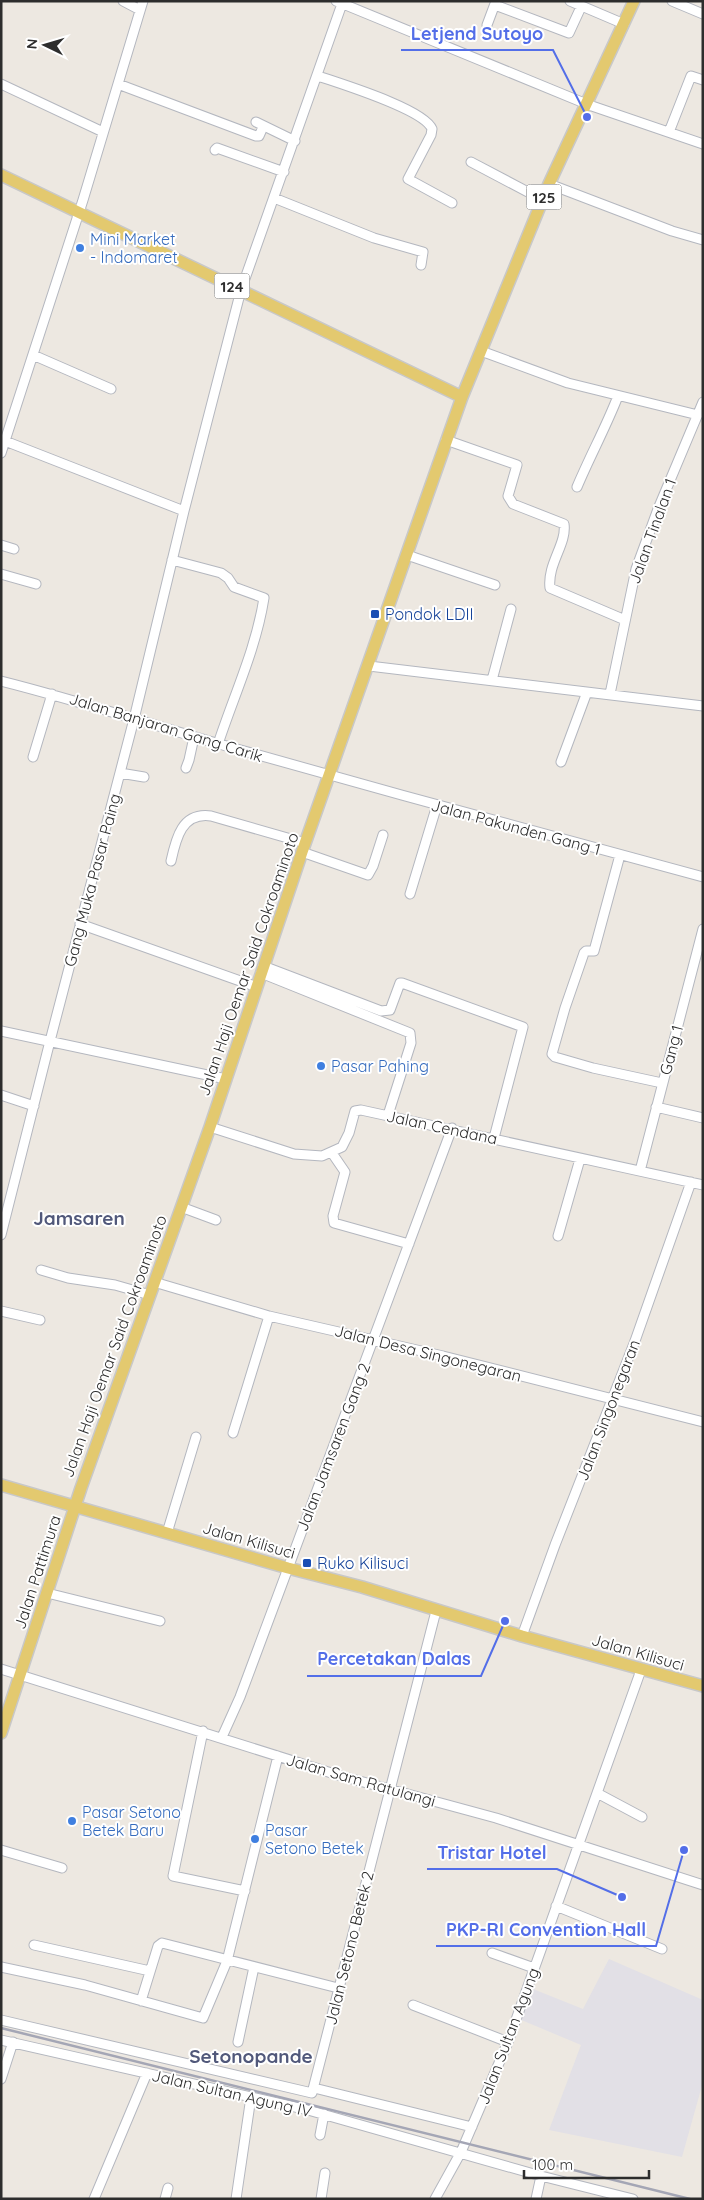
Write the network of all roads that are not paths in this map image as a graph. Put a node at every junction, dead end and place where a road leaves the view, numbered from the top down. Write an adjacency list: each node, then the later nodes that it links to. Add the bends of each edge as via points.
1 (123, 1): 7 (street)
2 (634, 1): 10 (main road, 125)
3 (672, 1): 8 (street)
4 (341, 2): 11 (street, Gang Muka Pasar Paing); 15 (street)
5 (496, 3): 6 (street, via 569,33); 9 (street)
6 (576, 3): 10 (street)
7 (142, 5): 14 (street)
8 (703, 14)
9 (487, 24)
10 (624, 24): 15 (main road, 125)
11 (318, 76): 18 (street, Gang Muka Pasar Paing); 27 (street, via 398,106 428,122 431,135 408,178)
12 (703, 80): 17 (street, via 691,76)
13 (1, 84): 16 (street)
14 (118, 84): 16 (street); 18 (street, via 256,136 259,136 260,124)
15 (586, 104): 17 (street); 24 (main road, 125)
16 (103, 132): 28 (street)
17 (670, 132): 19 (street)
18 (295, 141): 22 (street, Gang Muka Pasar Paing)
19 (703, 144)
20 (216, 150): 22 (street)
21 (471, 162): 26 (street)
22 (284, 172): 25 (street, Gang Muka Pasar Paing)
23 (1, 175): 28 (main road, 124)
24 (549, 184): 26 (main road, 125); 29 (street)
25 (274, 198): 30 (street, via 374,238 423,252); 31 (street, Gang Muka Pasar Paing)
26 (543, 200): 32 (main road, 125)
27 (452, 203)
28 (79, 213): 31 (main road, 124); 33 (street)
29 (703, 240)
30 (421, 265)
31 (242, 290): 36 (main road, 124); 43 (street, Gang Muka Pasar Paing)
32 (480, 351): 35 (street, via 559,380); 36 (main road, 125)
33 (33, 355): 34 (street); 40 (street)
34 (111, 389)
35 (618, 396): 38 (street); 42 (street)
36 (462, 397): 39 (main road, Jalan Haji Oemar Said Cokroaminoto)
37 (703, 402): 38 (street, Jalan Tinalan 1)
38 (698, 415): 52 (street, Jalan Tinalan 1, via 646,538)
39 (448, 435): 46 (main road, Jalan Haji Oemar Said Cokroaminoto); 52 (street, via 517,465 509,500 564,524 564,534 550,570 550,588)
40 (5, 441): 41 (street); 43 (street)
41 (1, 453)
42 (577, 487)
43 (184, 511): 47 (street, Gang Muka Pasar Paing)
44 (1, 545): 45 (street)
45 (14, 549)
46 (407, 555): 50 (street); 53 (main road, Jalan Haji Oemar Said Cokroaminoto)
47 (172, 560): 60 (street, Gang Muka Pasar Paing); 62 (street, via 221,573 234,587 264,598 251,656)
48 (1, 574): 49 (street)
49 (36, 584)
50 (494, 585)
51 (511, 609): 54 (street)
52 (625, 620): 58 (street, Jalan Tinalan 1)
53 (369, 666): 54 (street); 67 (main road, Jalan Haji Oemar Said Cokroaminoto)
54 (492, 680): 56 (street)
55 (1, 681): 57 (street, Jalan Banjaran Gang Carik)
56 (586, 692): 58 (street); 64 (street)
57 (52, 694): 60 (street, Jalan Banjaran Gang Carik); 63 (street)
58 (610, 694): 59 (street)
59 (703, 706)
60 (134, 718): 61 (street, Jalan Banjaran Gang Carik); 66 (street, Gang Muka Pasar Paing)
61 (194, 737): 62 (street, Jalan Banjaran Gang Carik); 65 (street)
62 (218, 744): 67 (street, Jalan Banjaran Gang Carik)
63 (33, 757)
64 (561, 762)
65 (186, 768)
66 (120, 773): 68 (street); 76 (street, Gang Muka Pasar Paing)
67 (330, 775): 69 (street, Jalan Pakunden Gang 1); 71 (main road, Jalan Haji Oemar Said Cokroaminoto)
68 (144, 778)
69 (437, 806): 72 (street, Jalan Pakunden Gang 1); 75 (street)
70 (383, 835): 71 (street, via 368,875)
71 (304, 848): 73 (street, via 211,816 199,815 188,821 179,832); 78 (main road, Jalan Haji Oemar Said Cokroaminoto)
72 (620, 856): 74 (street, Jalan Pakunden Gang 1); 83 (street, via 594,950 584,953 552,1054 593,1068)
73 (171, 861)
74 (703, 877)
75 (410, 894)
76 (80, 924): 79 (street); 81 (street, Gang Muka Pasar Paing)
77 (703, 929): 83 (street, Gang 1)
78 (262, 969): 79 (main road, Jalan Haji Oemar Said Cokroaminoto); 87 (street, via 410,1033 412,1043); 91 (street, via 381,1011 390,1010 397,988 402,983 523,1026)
79 (257, 987): 82 (main road, Jalan Haji Oemar Said Cokroaminoto)
80 (1, 1031): 81 (street)
81 (50, 1041): 82 (street); 85 (street, Gang Muka Pasar Paing)
82 (226, 1079): 89 (main road, Jalan Haji Oemar Said Cokroaminoto)
83 (662, 1082): 86 (street, Gang 1)
84 (1, 1095): 85 (street)
85 (34, 1106): 97 (street, Gang Muka Pasar Paing)
86 (656, 1107): 88 (street); 94 (street, Gang 1)
87 (388, 1115): 90 (street, Jalan Cendana); 92 (street, Jalan Cendana, via 357,1109 345,1142)
88 (703, 1118)
89 (210, 1127): 92 (street, via 303,1155); 98 (main road, Jalan Haji Oemar Said Cokroaminoto)
90 (452, 1128): 91 (street, Jalan Cendana); 102 (street, Jalan Jamsaren Gang 2)
91 (494, 1138): 93 (street, Jalan Cendana)
92 (332, 1153): 102 (street, via 345,1172 334,1222)
93 (580, 1159): 94 (street, Jalan Cendana); 101 (street)
94 (640, 1171): 95 (street, Jalan Cendana)
95 (690, 1182): 96 (street, Jalan Cendana); 110 (street, Jalan Singonegaran)
96 (703, 1185)
97 (5, 1202): 100 (street, Gang Muka Pasar Paing)
98 (181, 1207): 99 (street); 104 (main road, Jalan Haji Oemar Said Cokroaminoto)
99 (216, 1220)
100 (1, 1235)
101 (558, 1236)
102 (409, 1244): 109 (street, Jalan Jamsaren Gang 2)
103 (41, 1270): 105 (street)
104 (154, 1282): 105 (main road, Jalan Haji Oemar Said Cokroaminoto); 107 (street, Jalan Desa Singonegaran)
105 (150, 1295): 115 (main road, Jalan Haji Oemar Said Cokroaminoto)
106 (1, 1311): 108 (street)
107 (269, 1316): 109 (street, Jalan Desa Singonegaran); 112 (street)
108 (40, 1320)
109 (374, 1340): 110 (street, Jalan Desa Singonegaran); 117 (street, Jalan Jamsaren Gang 2)
110 (613, 1400): 111 (street, Jalan Desa Singonegaran); 121 (street, Jalan Singonegaran)
111 (703, 1422)
112 (232, 1433)
113 (196, 1438): 116 (street)
114 (1, 1485): 115 (main road, Jalan Kilisuci)
115 (75, 1507): 116 (main road, Jalan Kilisuci); 118 (main road, Jalan Pattimura)
116 (167, 1533): 117 (main road, Jalan Kilisuci)
117 (288, 1568): 119 (main road, Jalan Kilisuci); 128 (street, Jalan Jamsaren Gang 2)
118 (47, 1593): 120 (street); 124 (main road, Jalan Pattimura)
119 (436, 1610): 121 (main road, Jalan Kilisuci); 130 (street, Jalan Setono Betek 2)
120 (160, 1621)
121 (522, 1636): 123 (main road, Jalan Kilisuci)
122 (1, 1669): 124 (street, Jalan Sam Ratulangi)
123 (642, 1670): 125 (main road, Jalan Kilisuci); 131 (street, Jalan Sultan Agung)
124 (21, 1674): 126 (street, Jalan Sam Ratulangi); 127 (main road, Jalan Pattimura)
125 (703, 1686)
126 (203, 1731): 128 (street, Jalan Sam Ratulangi); 137 (street, via 172,1876)
127 (1, 1732)
128 (222, 1737): 129 (street, Jalan Sam Ratulangi)
129 (278, 1756): 130 (street, Jalan Sam Ratulangi); 137 (street)
130 (390, 1791): 133 (street, Jalan Sam Ratulangi, via 496,1818); 147 (street, Jalan Setono Betek 2)
131 (597, 1793): 132 (street); 133 (street, Jalan Sultan Agung)
132 (642, 1817)
133 (579, 1845): 136 (street, Jalan Sam Ratulangi); 138 (street, Jalan Sultan Agung)
134 (1, 1850): 135 (street)
135 (62, 1868)
136 (703, 1885)
137 (245, 1892): 142 (street)
138 (556, 1906): 140 (street); 145 (street, Jalan Sultan Agung)
139 (34, 1944): 146 (street)
140 (662, 1949)
141 (492, 1953): 145 (street)
142 (227, 1961): 143 (street); 146 (street, via 162,1944 158,1946); 148 (street, via 203,2018)
143 (254, 1966): 147 (street); 153 (street)
144 (1, 1967): 148 (street)
145 (534, 1968): 154 (street, Jalan Sultan Agung)
146 (150, 1971): 148 (street)
147 (338, 1988): 157 (street, Jalan Setono Betek 2)
148 (141, 2001)
149 (413, 2005): 154 (street)
150 (1, 2020): 157 (street, via 308,2094 312,2094)
151 (1, 2040): 152 (street, Jalan Sultan Agung IV)
152 (13, 2042): 155 (street, Jalan Sultan Agung IV); 156 (street)
153 (238, 2042)
154 (508, 2042): 160 (street, Jalan Sultan Agung)
155 (147, 2073): 158 (street, Jalan Sultan Agung IV); 166 (street)
156 (1, 2079)
157 (314, 2088): 160 (street)
158 (252, 2096): 159 (street, Jalan Sultan Agung IV); 168 (street)
159 (324, 2114): 161 (street); 162 (street, Jalan Sultan Agung IV)
160 (470, 2130): 162 (street, Jalan Sultan Agung)
161 (320, 2135)
162 (462, 2152): 164 (street, Jalan Sultan Agung IV); 170 (street, Jalan Sultan Agung)
163 (325, 2173): 169 (street)
164 (541, 2176): 171 (street); 172 (street, Jalan Sultan Agung IV)
165 (168, 2188): 167 (street)
166 (94, 2199)
167 (165, 2199)
168 (236, 2199)
169 (321, 2199)
170 (435, 2199)
171 (536, 2199)
172 (633, 2199)

